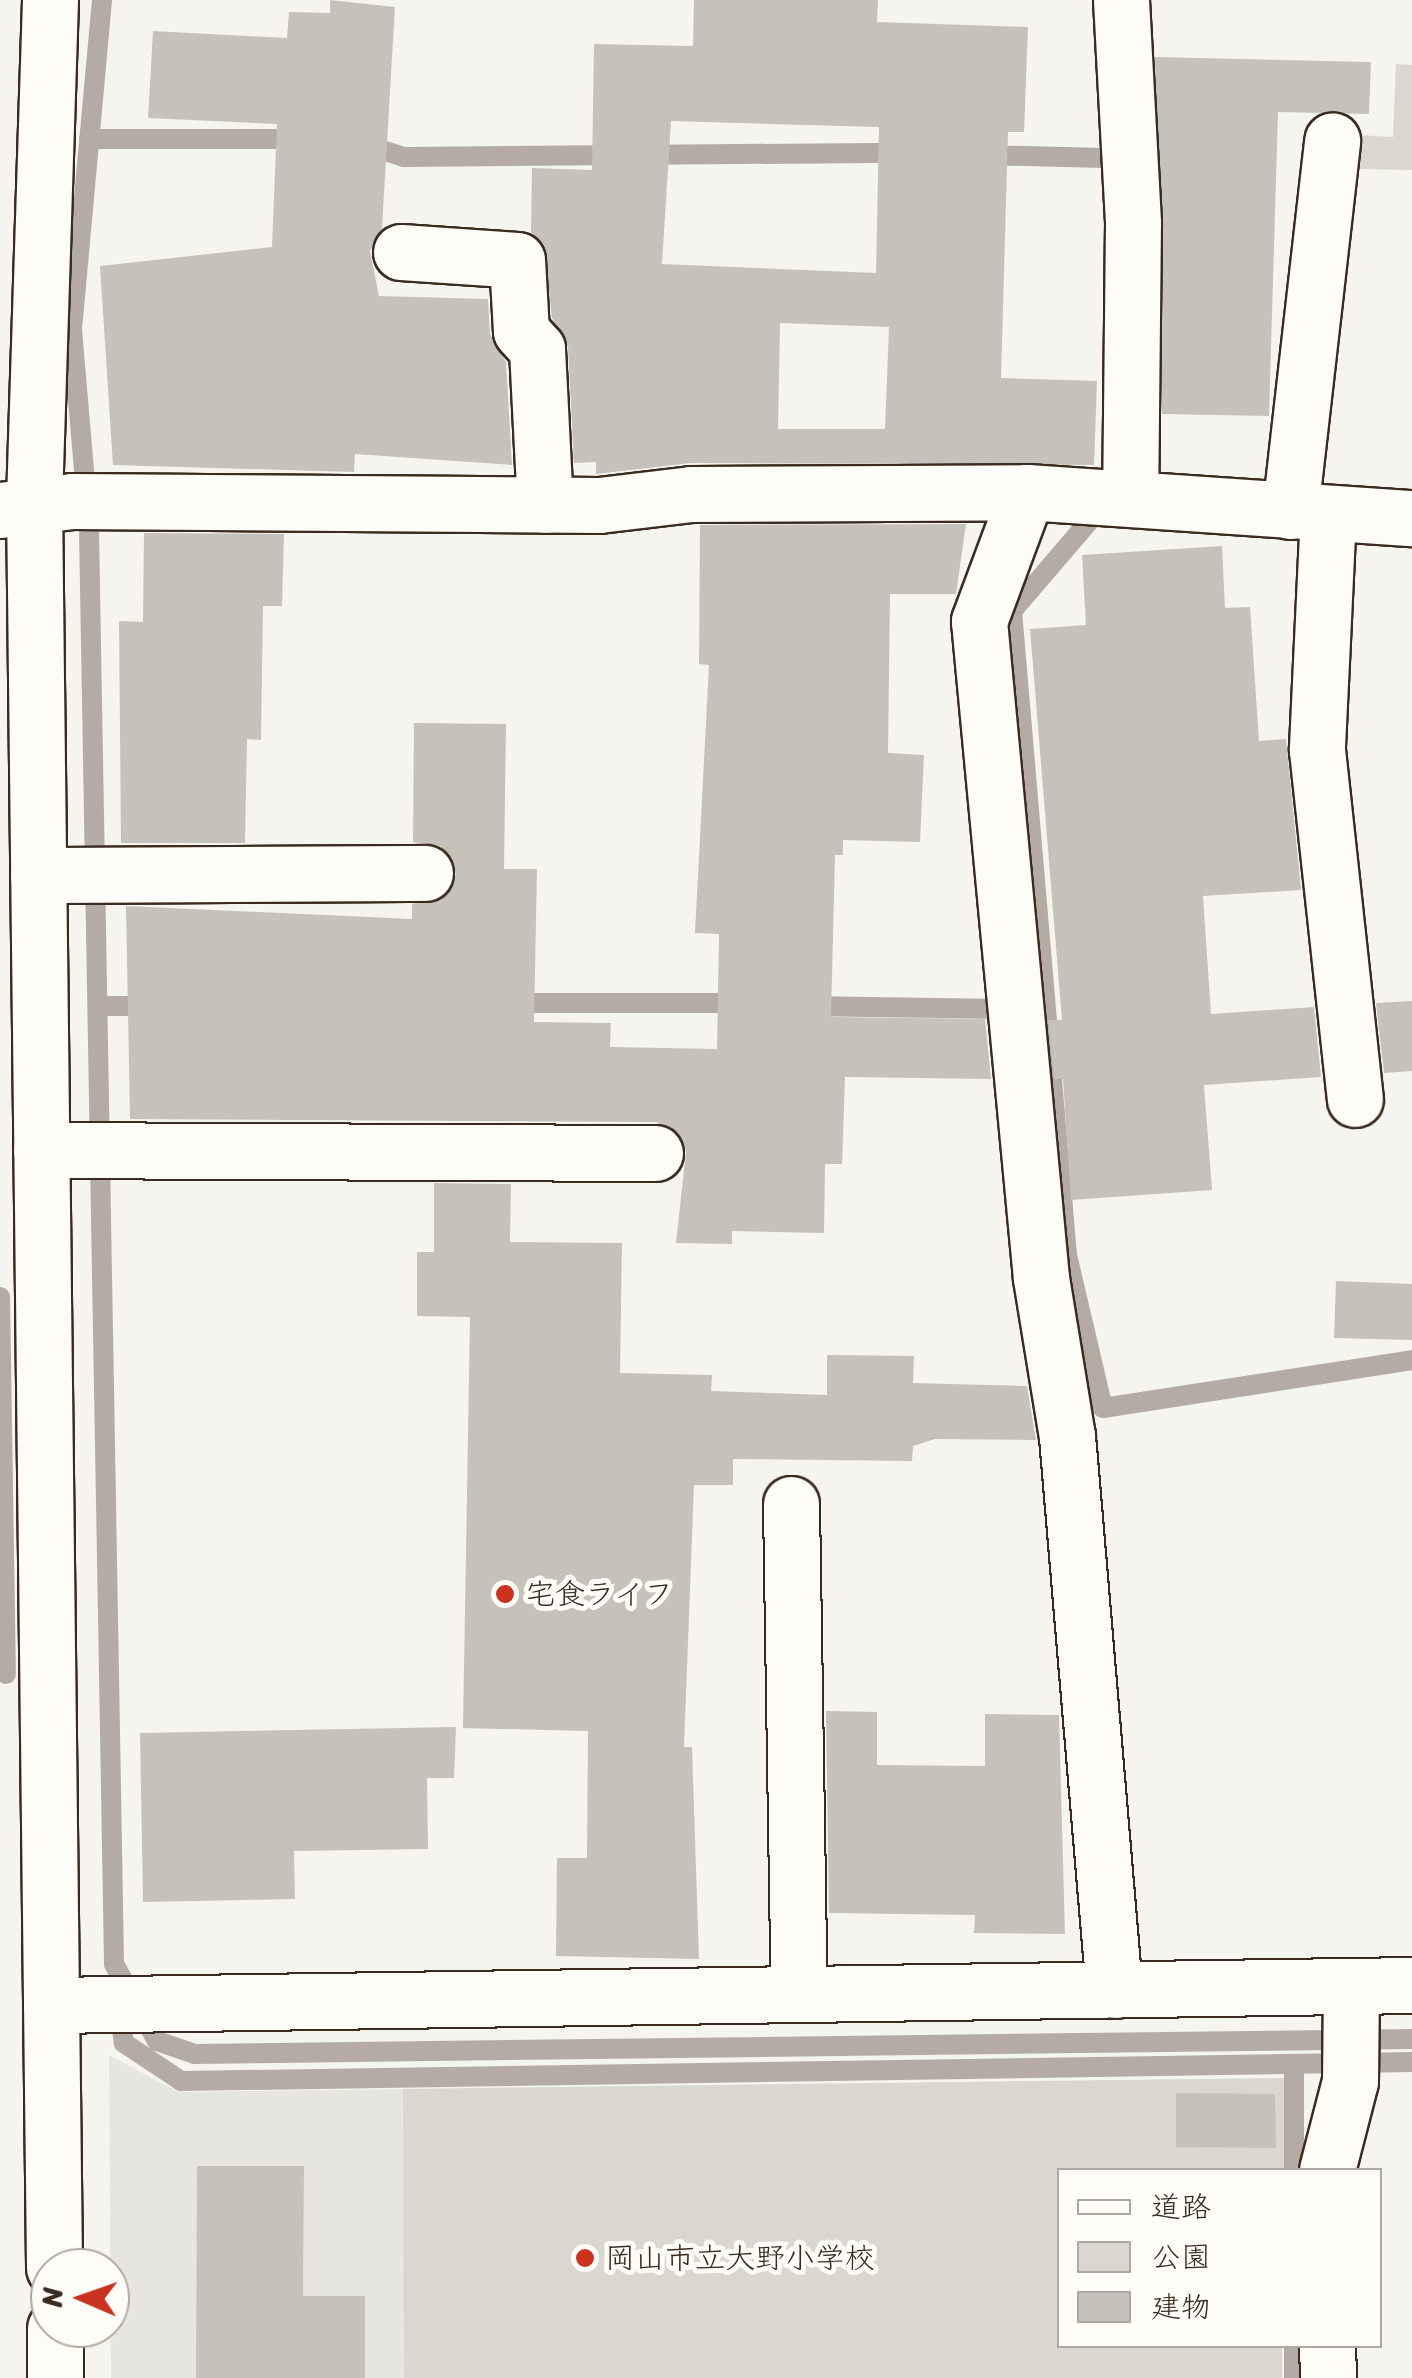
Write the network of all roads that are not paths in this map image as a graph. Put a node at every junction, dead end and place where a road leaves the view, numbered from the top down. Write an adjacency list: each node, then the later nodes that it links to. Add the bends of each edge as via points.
1 (50, 0): 7 (street)
2 (1121, 0): 6 (street, via 1132,223)
3 (1332, 140): 9 (street)
4 (401, 252): 8 (street, via 517,260 521,331 537,349)
5 (1027, 492): 6 (street); 8 (street, via 691,494); 20 (street, via 979,621 1042,1278 1067,1436)
6 (1110, 497): 9 (street)
7 (54, 504): 8 (street); 12 (street)
8 (545, 505)
9 (1309, 512): 10 (street); 14 (street, via 1317,750)
10 (1412, 518)
11 (424, 873): 12 (street)
12 (78, 875): 13 (street)
13 (20, 1025): 15 (street)
14 (1356, 1099)
15 (80, 1150): 16 (street); 18 (street)
16 (655, 1153)
17 (791, 1504): 21 (street)
18 (24, 1730): 23 (street)
19 (1412, 1985): 22 (street)
20 (1114, 1990): 21 (street); 22 (street)
21 (800, 1994): 23 (street)
22 (1351, 2001): 24 (street, via 1350,2081)
23 (72, 2004): 25 (street)
24 (1327, 2168)
25 (55, 2248)
26 (55, 2348): 28 (street)
27 (1328, 2348): 29 (street)
28 (56, 2378)
29 (1328, 2378)

